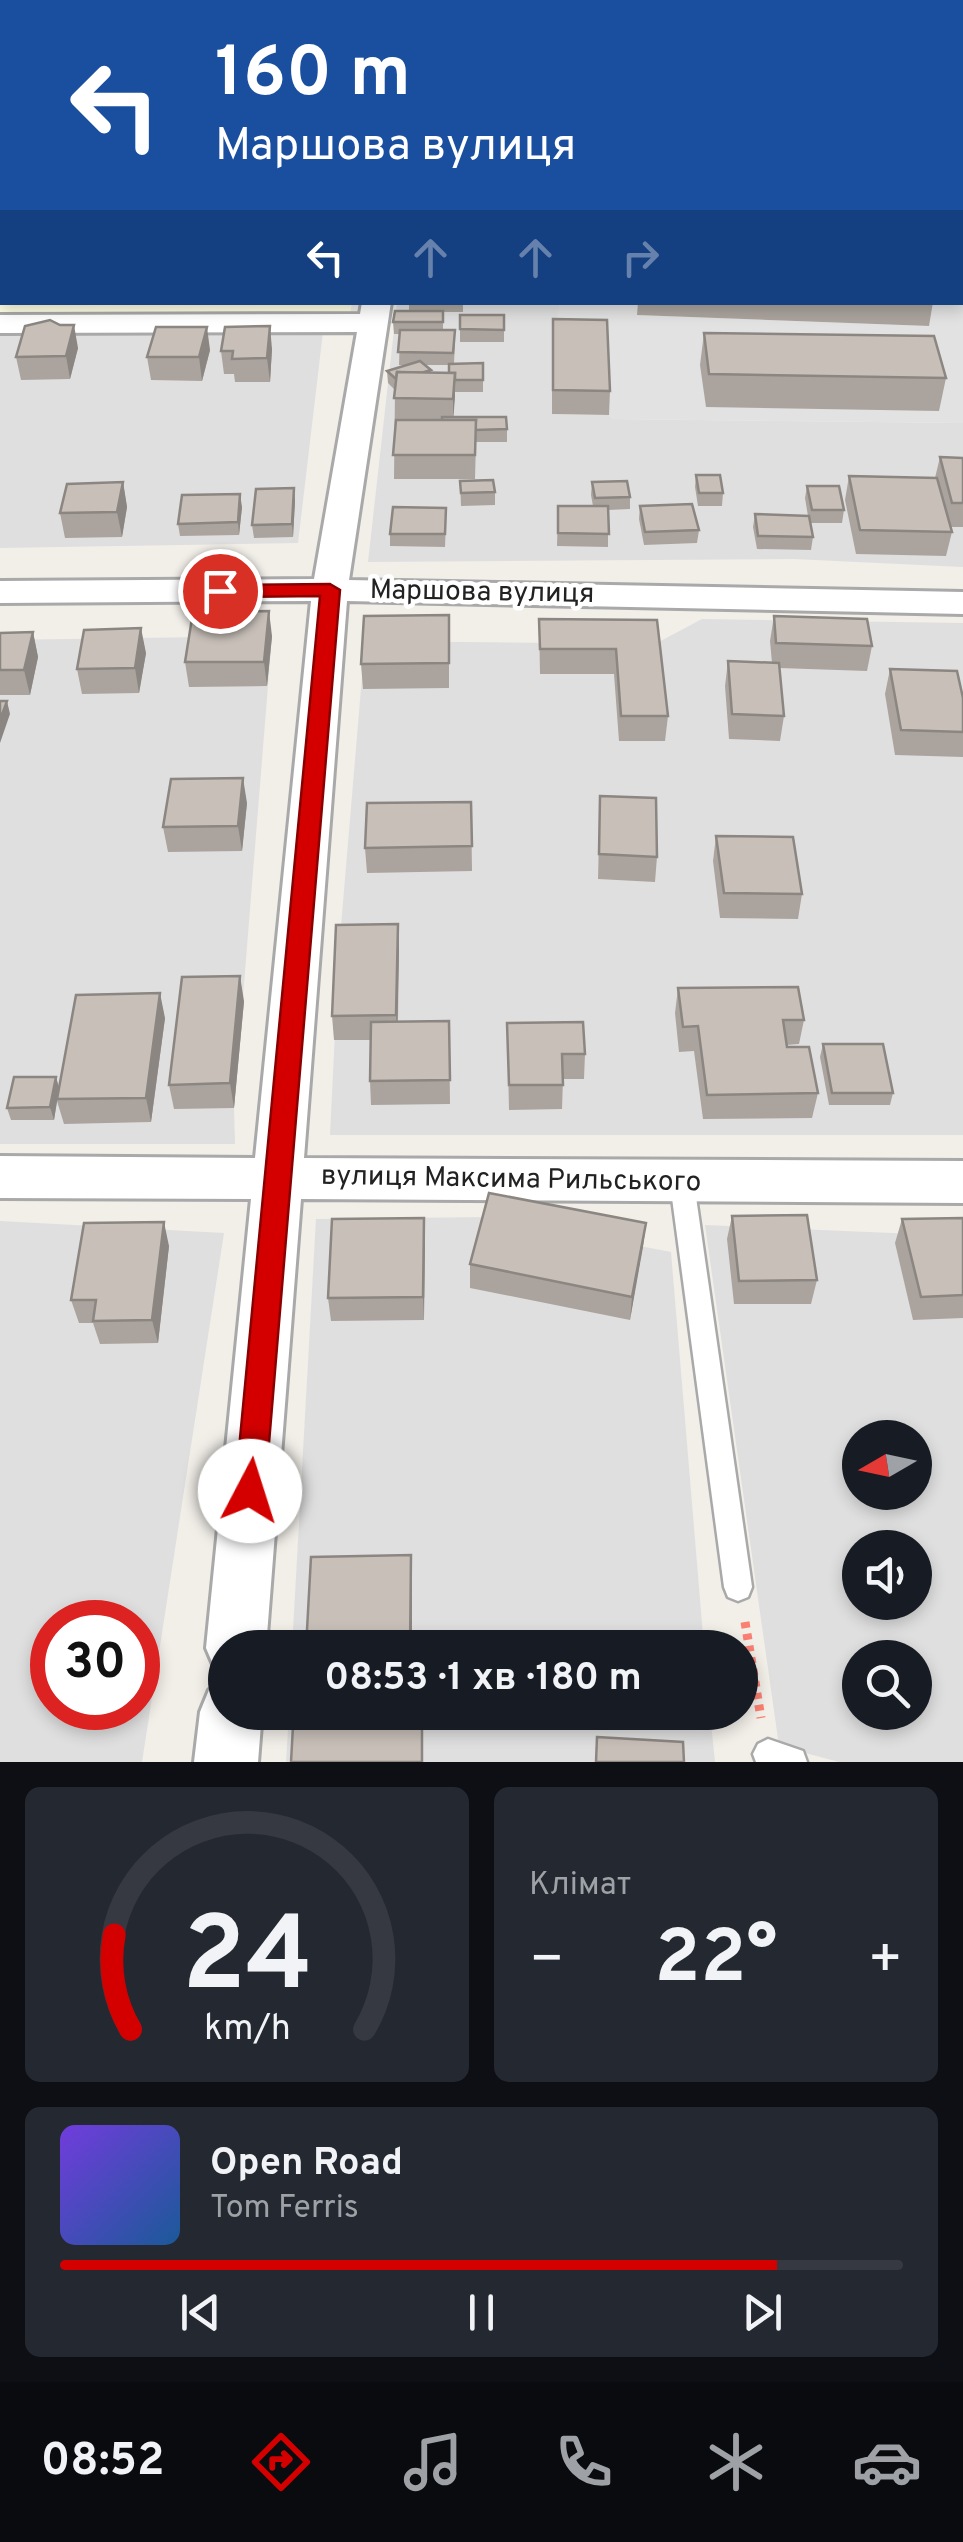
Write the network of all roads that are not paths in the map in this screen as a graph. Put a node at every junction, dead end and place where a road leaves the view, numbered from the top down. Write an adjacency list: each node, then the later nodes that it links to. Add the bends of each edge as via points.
1 (376, 312): 2 (street); 3 (street)
2 (0, 324)
3 (330, 590): 4 (street, Маршова вулиця); 5 (street, Маршова вулиця); 7 (street)
4 (0, 592)
5 (963, 603)
6 (0, 1177): 7 (street, вулиця Максима Рильського)
7 (277, 1177): 9 (street, вулиця Максима Рильського); 11 (street)
8 (963, 1182): 9 (street, вулиця Максима Рильського)
9 (682, 1183): 10 (lane)
10 (738, 1587)
11 (238, 1630)
12 (229, 1730): 13 (street)
13 (226, 1762)

